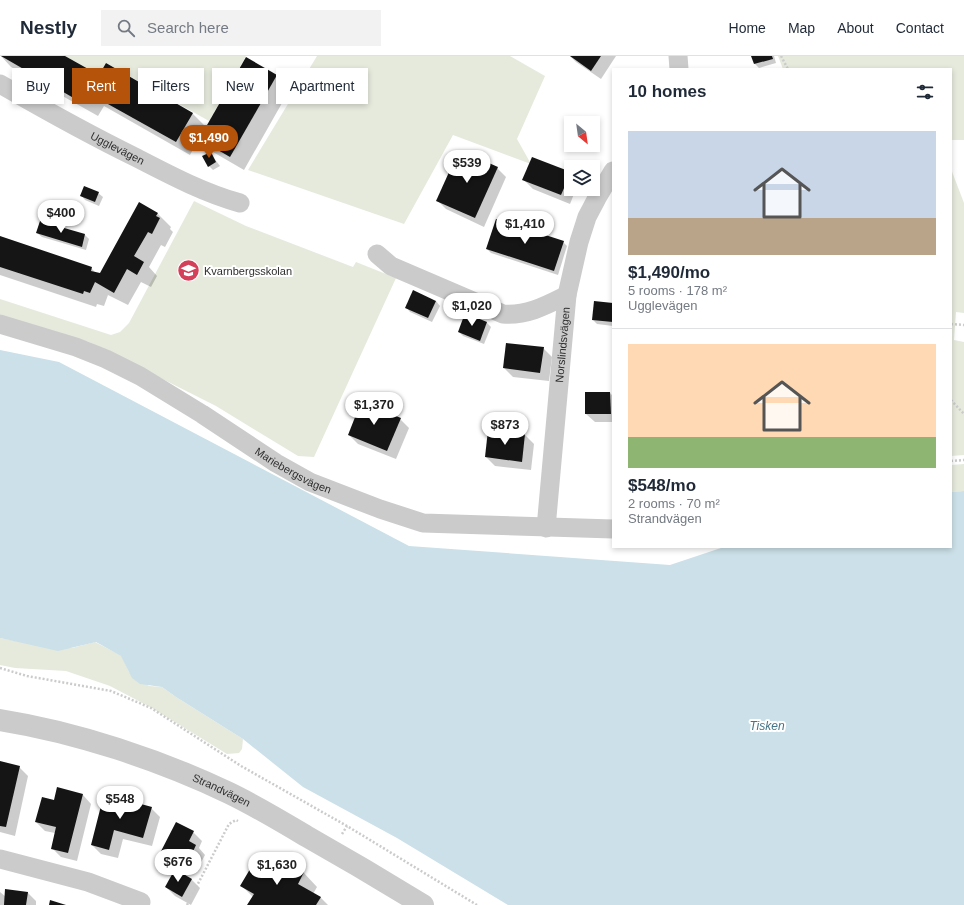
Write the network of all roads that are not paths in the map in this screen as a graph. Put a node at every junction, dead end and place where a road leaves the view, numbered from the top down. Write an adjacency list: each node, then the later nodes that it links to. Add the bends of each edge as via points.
1 (678, 56): 2 (street)
2 (679, 68)
3 (0, 84): 5 (street, Ugglevägen, via 177,179)
4 (612, 173): 7 (street, Norslindsvägen, via 587,217)
5 (240, 203)
6 (377, 254): 7 (street, via 391,266 503,314 514,315 537,310)
7 (567, 295): 9 (street, Norslindsvägen)
8 (0, 324): 9 (street, Mariebergsvägen, via 106,359 140,376 310,482 380,509 424,523)
9 (546, 528): 10 (street, Mariebergsvägen)
10 (612, 529)
11 (0, 720): 14 (street, Strandvägen, via 82,738 137,756 230,793)
12 (0, 859): 13 (street, via 88,882)
13 (140, 902)
14 (423, 905)

